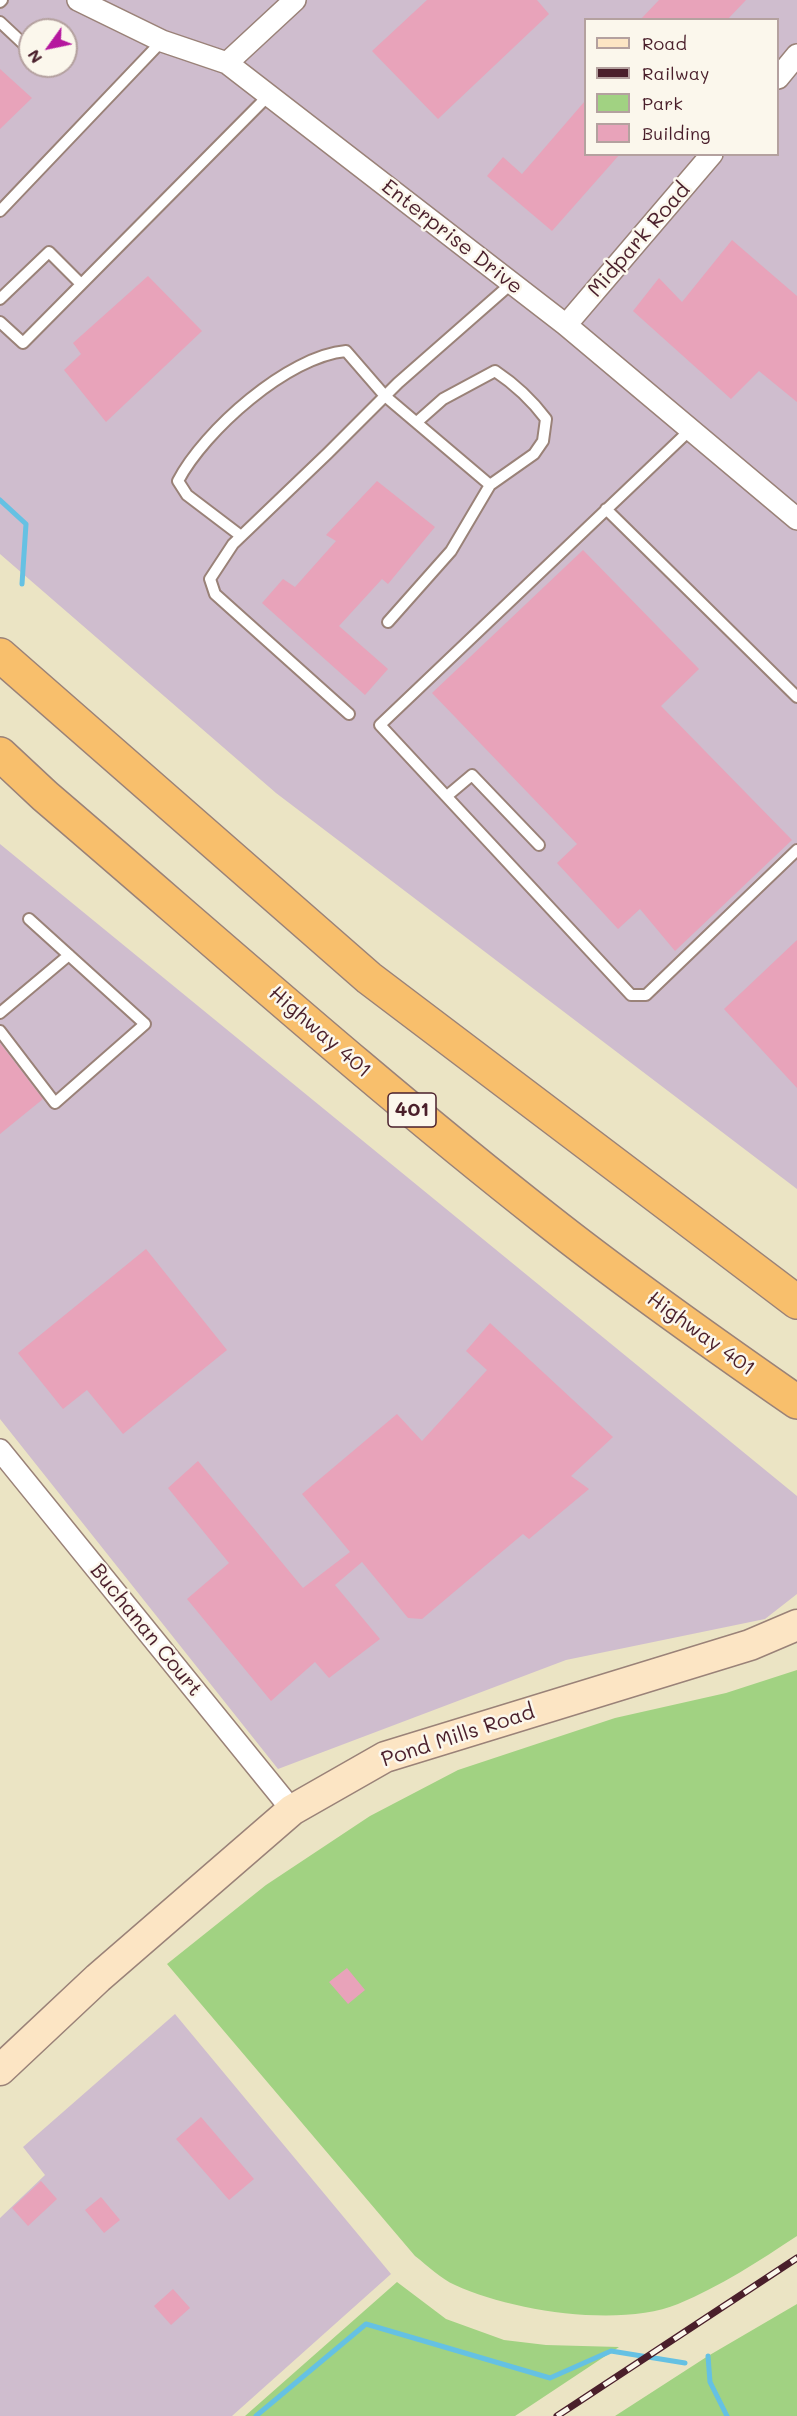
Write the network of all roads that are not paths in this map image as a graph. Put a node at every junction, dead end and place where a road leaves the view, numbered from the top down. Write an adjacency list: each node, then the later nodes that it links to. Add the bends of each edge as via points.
1 (78, 0): 5 (street, Enterprise Drive)
2 (295, 0): 7 (street)
3 (0, 22): 4 (lane)
4 (18, 39)
5 (162, 41): 7 (street, Enterprise Drive); 11 (lane)
6 (797, 56): 8 (street)
7 (227, 63): 9 (street, Enterprise Drive)
8 (779, 76)
9 (269, 95): 12 (street, Enterprise Drive); 13 (lane)
10 (710, 156): 16 (street, Midpark Road)
11 (0, 211)
12 (512, 283): 16 (street, Enterprise Drive); 17 (lane)
13 (81, 284): 14 (lane, via 49,252); 15 (lane, via 23,343)
14 (0, 299)
15 (0, 322)
16 (566, 325): 19 (street, Enterprise Drive)
17 (385, 396): 18 (lane); 23 (lane); 23 (lane, via 346,351 330,352 296,367 261,390 206,440 178,481 188,495)
18 (417, 422): 20 (lane); 20 (lane, via 442,399 495,371 529,396 546,419 543,441 534,454)
19 (690, 430): 21 (lane); 22 (street, Enterprise Drive)
20 (490, 485): 24 (lane, via 451,551)
21 (606, 509): 26 (lane); 31 (lane, via 380,725)
22 (797, 519)
23 (241, 536): 27 (lane, via 210,579 215,594)
24 (388, 622)
25 (0, 655): 38 (highway, via 369,978)
26 (797, 697)
27 (349, 714)
28 (0, 754): 30 (highway, Highway 401 / 401)
29 (0, 763): 30 (highway)
30 (45, 796): 39 (highway, Highway 401 / 401, via 407,1106 546,1219)
31 (447, 796): 32 (lane, via 472,775); 33 (lane, via 631,995 646,995)
32 (539, 845)
33 (797, 849)
34 (29, 919): 35 (lane)
35 (69, 955): 36 (lane); 37 (lane, via 145,1024 55,1103)
36 (0, 1013)
37 (0, 1031)
38 (797, 1302)
39 (797, 1402)
40 (0, 1450): 42 (street, Buchanan Court)
41 (797, 1624): 42 (main road, Pond Mills Road, via 750,1645 385,1757)
42 (292, 1810): 43 (main road, Pond Mills Road, via 98,1978)
43 (0, 2070)

